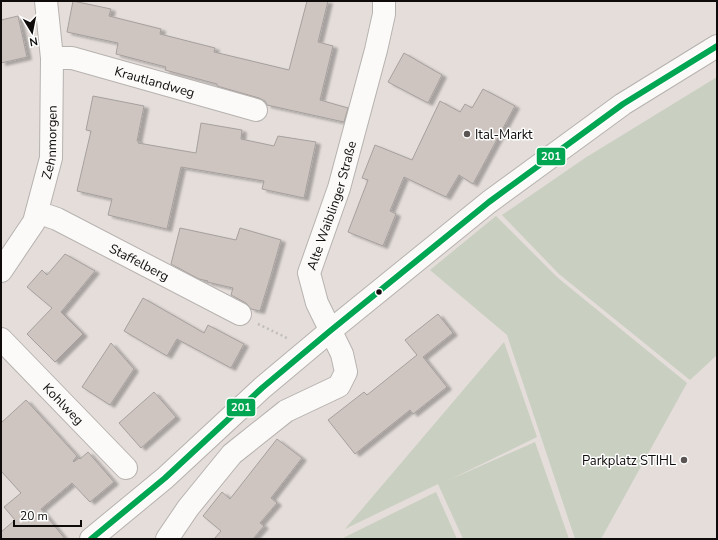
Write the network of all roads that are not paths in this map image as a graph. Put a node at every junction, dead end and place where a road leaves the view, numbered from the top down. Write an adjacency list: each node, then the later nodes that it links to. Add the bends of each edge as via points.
1 (46, 1): 4 (street, Zehnmorgen)
2 (384, 1): 9 (street, Alte Waiblinger Straße, via 384,14 376,50 339,188 309,273 317,303)
3 (717, 46): 9 (street, via 623,104 488,202)
4 (52, 58): 5 (street, Krautlandweg, via 72,58); 6 (street, Zehnmorgen, via 51,158)
5 (256, 110)
6 (37, 212): 7 (street, Zehnmorgen, via 34,222); 8 (street, Staffelberg, via 57,219)
7 (1, 271)
8 (240, 314)
9 (330, 331): 12 (street, via 262,388 165,478); 13 (street, Alte Waiblinger Straße, via 342,354 346,372 339,386 286,411 232,454 188,508)
10 (1, 339): 11 (street, Kohlweg)
11 (126, 468)
12 (91, 539)
13 (167, 539)

